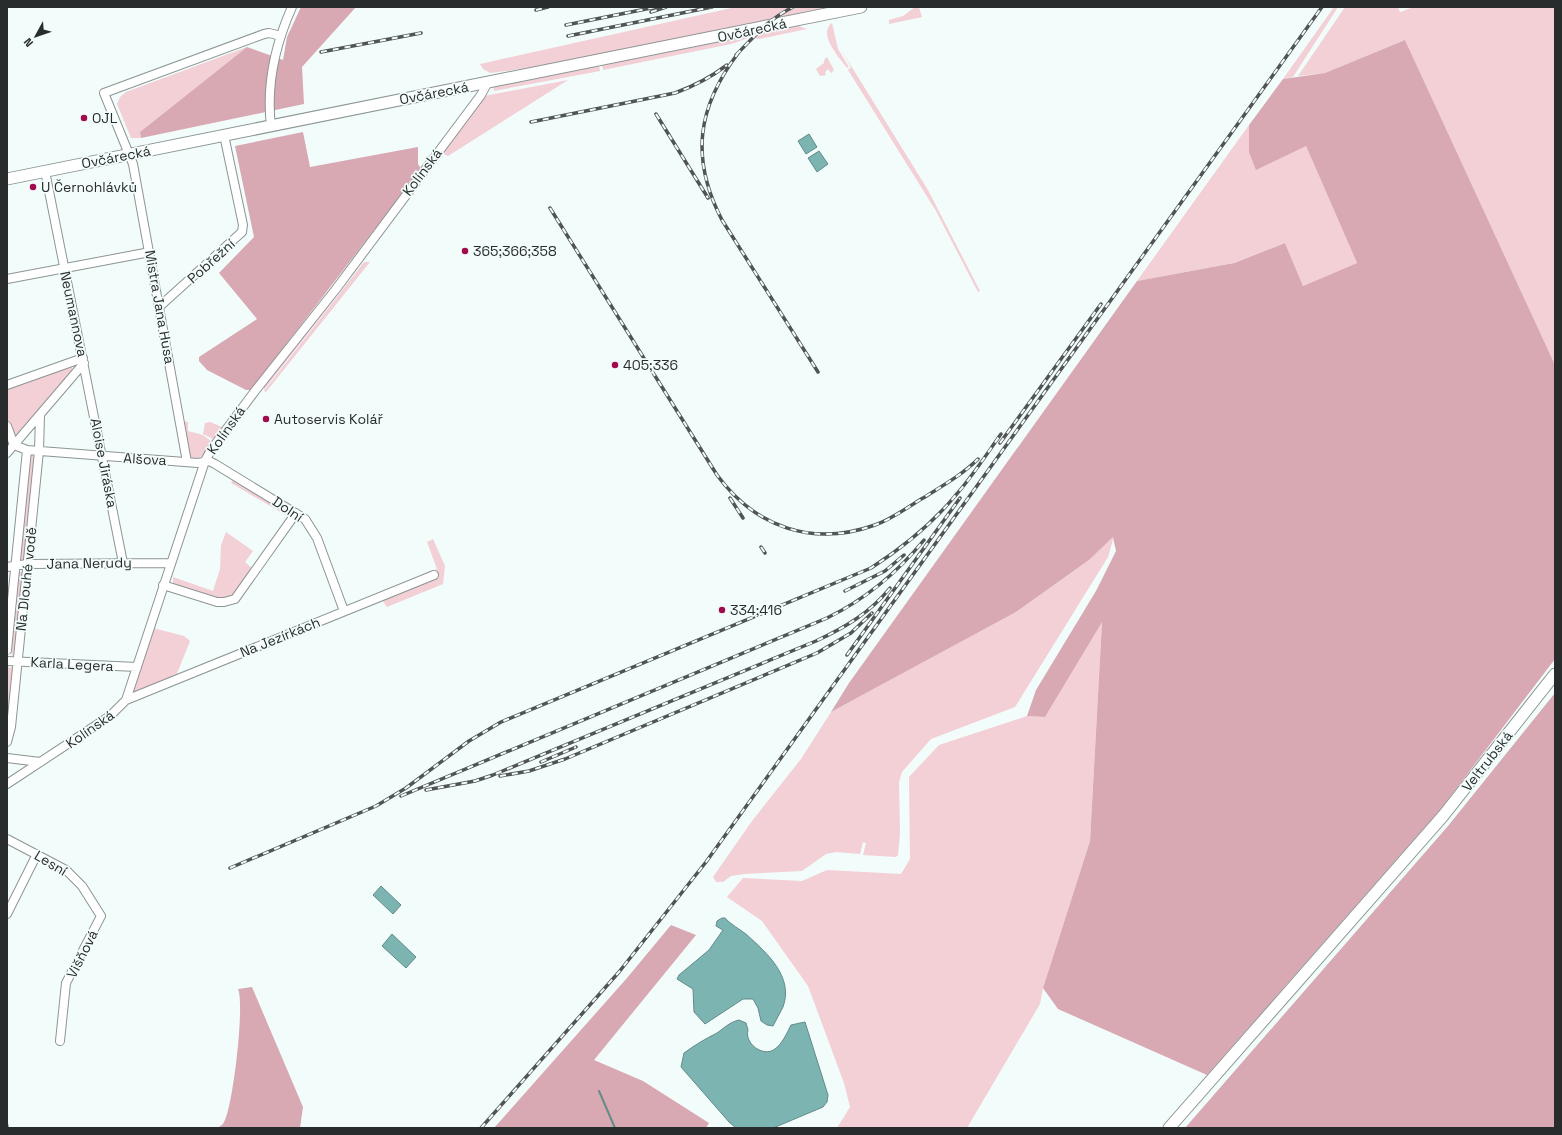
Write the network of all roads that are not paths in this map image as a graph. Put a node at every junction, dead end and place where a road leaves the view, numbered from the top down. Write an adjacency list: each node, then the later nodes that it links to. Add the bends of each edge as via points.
1 (292, 7): 3 (street)
2 (861, 7): 4 (main road, Ovčárecká)
3 (281, 36): 5 (street, via 270,87); 7 (street, Mistra Jana Husa, via 264,34 104,93)
4 (488, 82): 5 (main road, Ovčárecká); 23 (street, Kolínská, via 481,95 336,288 250,397)
5 (271, 126): 6 (main road, Ovčárecká)
6 (224, 135): 7 (main road, Ovčárecká); 13 (street, Pobřežní, via 243,225 242,232)
7 (129, 154): 8 (main road, Ovčárecká); 10 (street, Mistra Jana Husa)
8 (45, 171): 9 (main road, Ovčárecká); 11 (street, Neumannova)
9 (7, 179)
10 (150, 252): 11 (street); 13 (street, Mistra Jana Husa)
11 (65, 268): 12 (street); 14 (street, Neumannova)
12 (7, 279)
13 (159, 307): 24 (street, Mistra Jana Husa)
14 (83, 361): 15 (street); 16 (street, Neumannova); 22 (street, Aloise Jiráska)
15 (7, 385)
16 (40, 415): 18 (street, Neumannova); 20 (street, Na Dlouhé vodě)
17 (7, 426): 18 (street)
18 (14, 445): 19 (street, Alšova); 21 (street, Neumannova)
19 (27, 450): 20 (street, Alšova); 29 (street, Na Dlouhé vodě)
20 (39, 451): 22 (street, Alšova); 28 (street, Na Dlouhé vodě)
21 (7, 453)
22 (103, 457): 24 (street, Alšova); 26 (street, Aloise Jiráska)
23 (205, 461): 24 (street, Alšova); 25 (street, Dolní, via 215,464); 27 (street, Kolínská)
24 (186, 462)
25 (296, 513): 31 (street, via 235,599 217,602); 32 (street, Dolní, via 305,519 317,538)
26 (123, 563): 27 (street, Jana Nerudy); 28 (street, Jana Nerudy)
27 (170, 563): 31 (street, Kolínská)
28 (27, 564): 29 (street, Jana Nerudy); 35 (street, Na Dlouhé vodě)
29 (11, 566): 33 (street, Na Dlouhé vodě)
30 (434, 575): 32 (street, Na Jezírkách)
31 (163, 585): 36 (street, Kolínská)
32 (344, 611): 38 (street, Na Jezírkách)
33 (7, 650)
34 (7, 661): 35 (street, Karla Legera)
35 (18, 661): 36 (street, Karla Legera); 39 (street, Na Dlouhé vodě)
36 (137, 667): 38 (street, Kolínská)
37 (1555, 674): 48 (main road, Veltrubská, via 1482,769 1416,847)
38 (126, 700): 41 (street, Kolínská, via 110,716)
39 (7, 742)
40 (7, 758): 41 (street)
41 (40, 762): 42 (street, Kolínská)
42 (7, 784)
43 (7, 839): 44 (street, Lesní)
44 (37, 854): 45 (street); 46 (street, Lesní, via 66,870 82,886)
45 (7, 914)
46 (101, 916): 47 (street, Višňová, via 66,983)
47 (60, 1041)
48 (1169, 1128)

